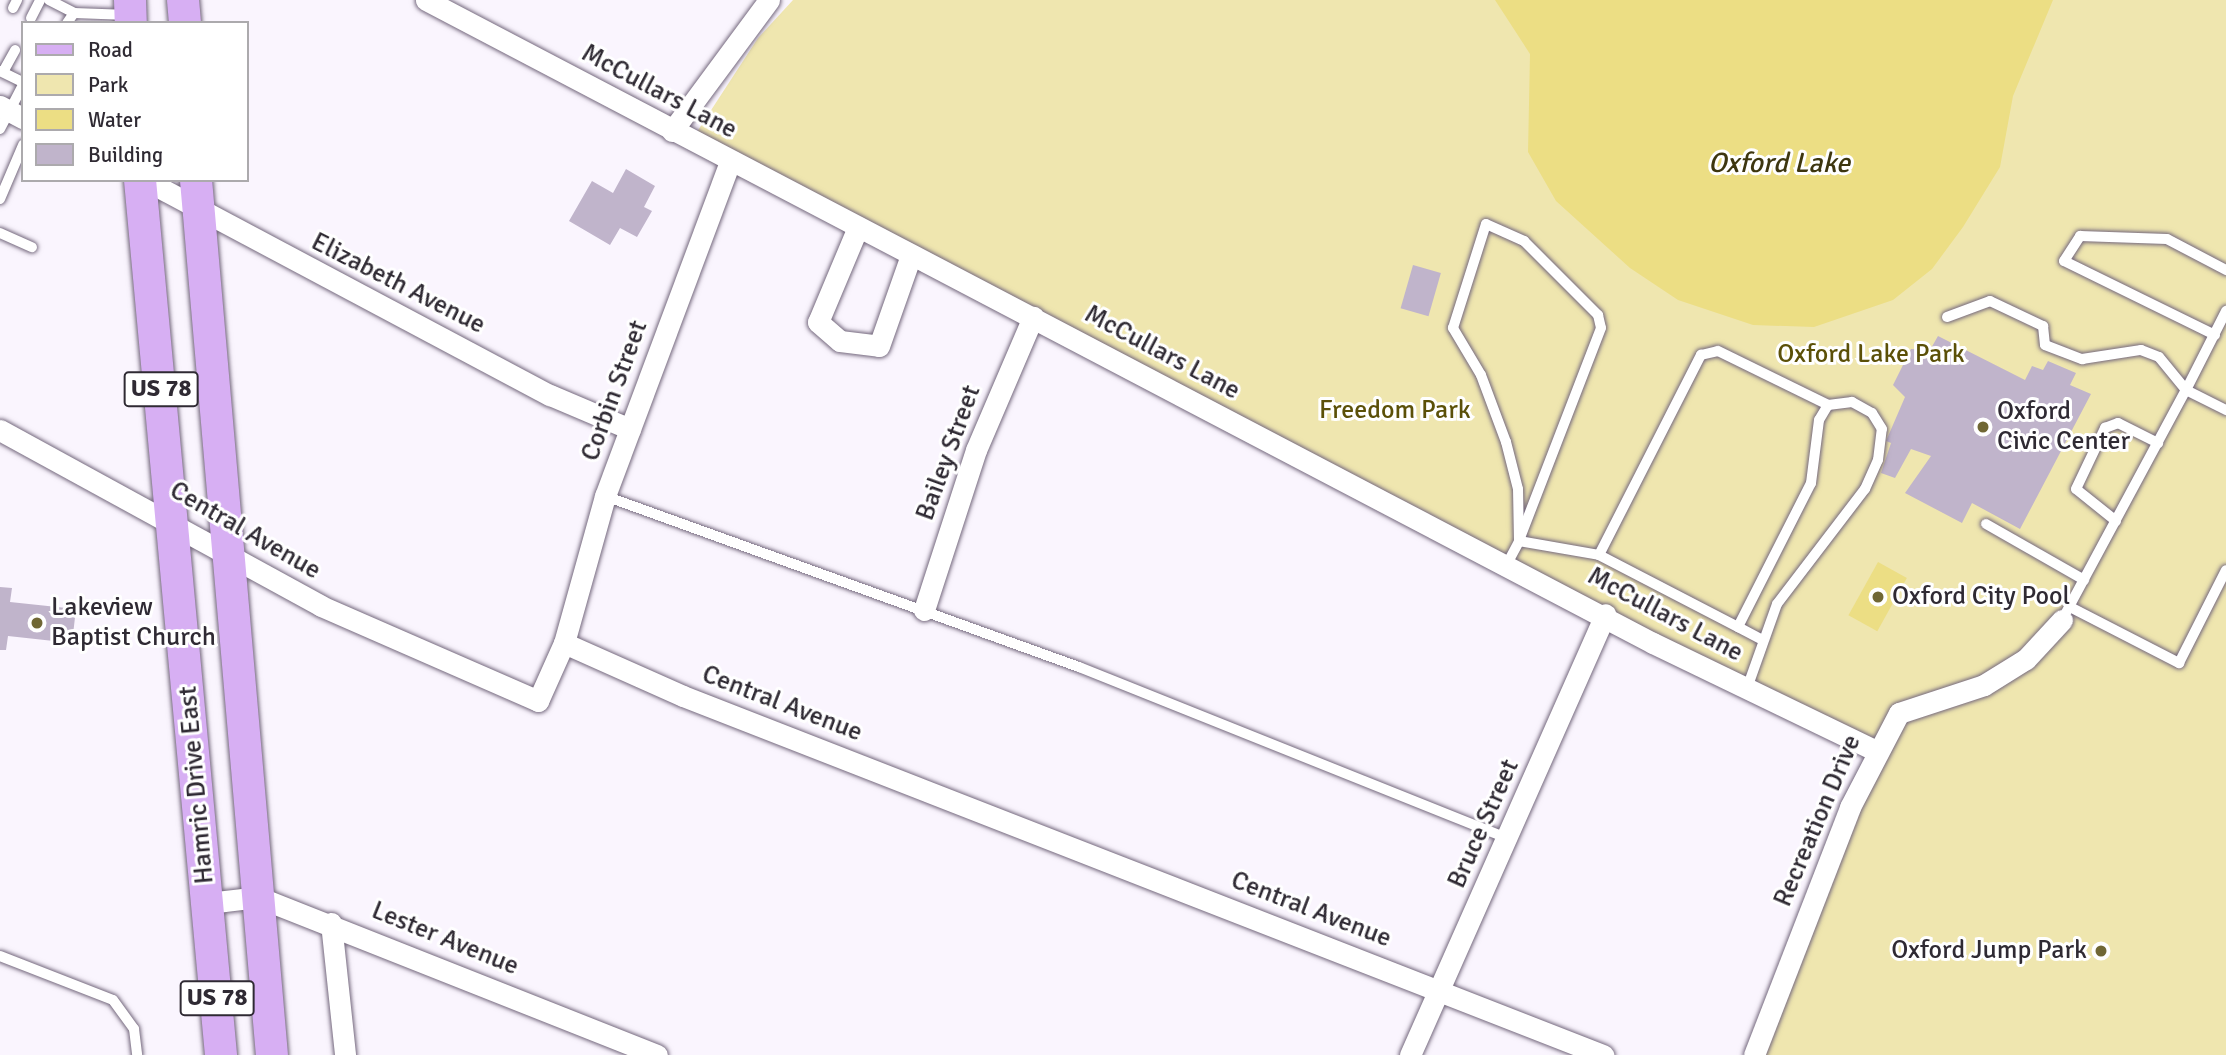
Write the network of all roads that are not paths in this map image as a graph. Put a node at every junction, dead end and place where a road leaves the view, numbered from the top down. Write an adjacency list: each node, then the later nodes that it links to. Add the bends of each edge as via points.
1 (40, 0): 8 (lane)
2 (49, 0): 9 (lane)
3 (183, 0): 10 (main road)
4 (426, 0): 6 (street, McCullars Lane)
5 (769, 0): 16 (street)
6 (451, 6): 16 (street, McCullars Lane)
7 (130, 13): 9 (lane)
8 (31, 18)
9 (70, 18)
10 (185, 21)
11 (15, 50): 12 (lane)
12 (1, 71): 13 (lane)
13 (21, 83)
14 (21, 88): 15 (lane)
15 (8, 116)
16 (672, 131): 18 (street, McCullars Lane)
17 (21, 150): 22 (lane)
18 (730, 162): 24 (street, McCullars Lane); 36 (street, Corbin Street)
19 (142, 182): 40 (main road, Hamric Drive East / US 78)
20 (145, 182): 23 (street, Elizabeth Avenue)
21 (196, 182): 23 (main road, Hamric Drive East / US 78)
22 (0, 199)
23 (199, 213): 36 (street, Elizabeth Avenue); 45 (main road, Hamric Drive East / US 78)
24 (858, 227): 27 (street, McCullars Lane); 27 (street, via 818,322 840,341 879,346)
25 (0, 233): 26 (lane)
26 (32, 247)
27 (911, 255): 30 (street, McCullars Lane)
28 (2226, 270): 32 (lane, via 2167,239 2080,236 2064,261)
29 (2226, 311): 32 (lane)
30 (1033, 317): 46 (street, McCullars Lane); 49 (street, Bailey Street, via 976,450)
31 (1947, 317): 33 (lane, via 1990,300 2043,326 2045,345 2082,359 2141,350 2159,357)
32 (2215, 335): 33 (lane)
33 (2186, 390): 35 (lane); 38 (lane)
34 (1828, 405): 44 (lane, via 1718,351 1702,355); 52 (lane, via 1811,453 1816,465 1811,483); 53 (lane, via 1852,402 1872,413 1882,429 1878,460 1865,489 1777,604)
35 (2226, 410)
36 (630, 429): 39 (street, Corbin Street)
37 (0, 430): 40 (street, Central Avenue)
38 (2158, 443): 41 (lane); 41 (lane, via 2118,423 2105,428 2076,489)
39 (605, 496): 49 (lane); 54 (street, Corbin Street)
40 (173, 521): 45 (street, Central Avenue); 59 (main road, Hamric Drive East / US 78)
41 (2116, 521): 48 (lane)
42 (1986, 524): 48 (lane)
43 (1519, 541): 43 (lane, via 1601,328 1598,314 1524,241 1486,223 1453,328 1481,374 1506,442 1518,489); 44 (lane); 46 (lane)
44 (1599, 555): 52 (lane)
45 (230, 557): 54 (street, Central Avenue, via 333,612 538,701); 58 (main road, Hamric Drive East / US 78)
46 (1507, 564): 51 (street, McCullars Lane)
47 (2226, 570): 50 (lane, via 2179,663)
48 (2084, 580): 50 (lane)
49 (924, 610): 57 (lane, via 1315,757)
50 (2066, 613): 56 (street, Recreation Drive, via 2026,659 1984,685 1899,713)
51 (1605, 614): 55 (street, McCullars Lane); 57 (street, Bruce Street)
52 (1738, 627): 53 (lane)
53 (1761, 639): 55 (lane)
54 (564, 643): 62 (street, Central Avenue, via 747,721)
55 (1746, 691): 56 (street, McCullars Lane)
56 (1874, 750): 70 (street, Recreation Drive)
57 (1508, 839): 62 (street, Bruce Street)
58 (258, 897): 59 (street, Lester Avenue); 60 (street, Lester Avenue); 65 (main road, Hamric Drive East / US 78)
59 (208, 903): 64 (main road, Hamric Drive East / US 78)
60 (331, 923): 66 (street); 67 (street, Lester Avenue)
61 (0, 956): 63 (lane, via 113,1000 134,1029)
62 (1441, 990): 68 (street, Bruce Street); 69 (street, Central Avenue)
63 (137, 1055)
64 (222, 1055)
65 (272, 1055)
66 (345, 1055)
67 (657, 1055)
68 (1410, 1055)
69 (1604, 1055)
70 (1754, 1055)

